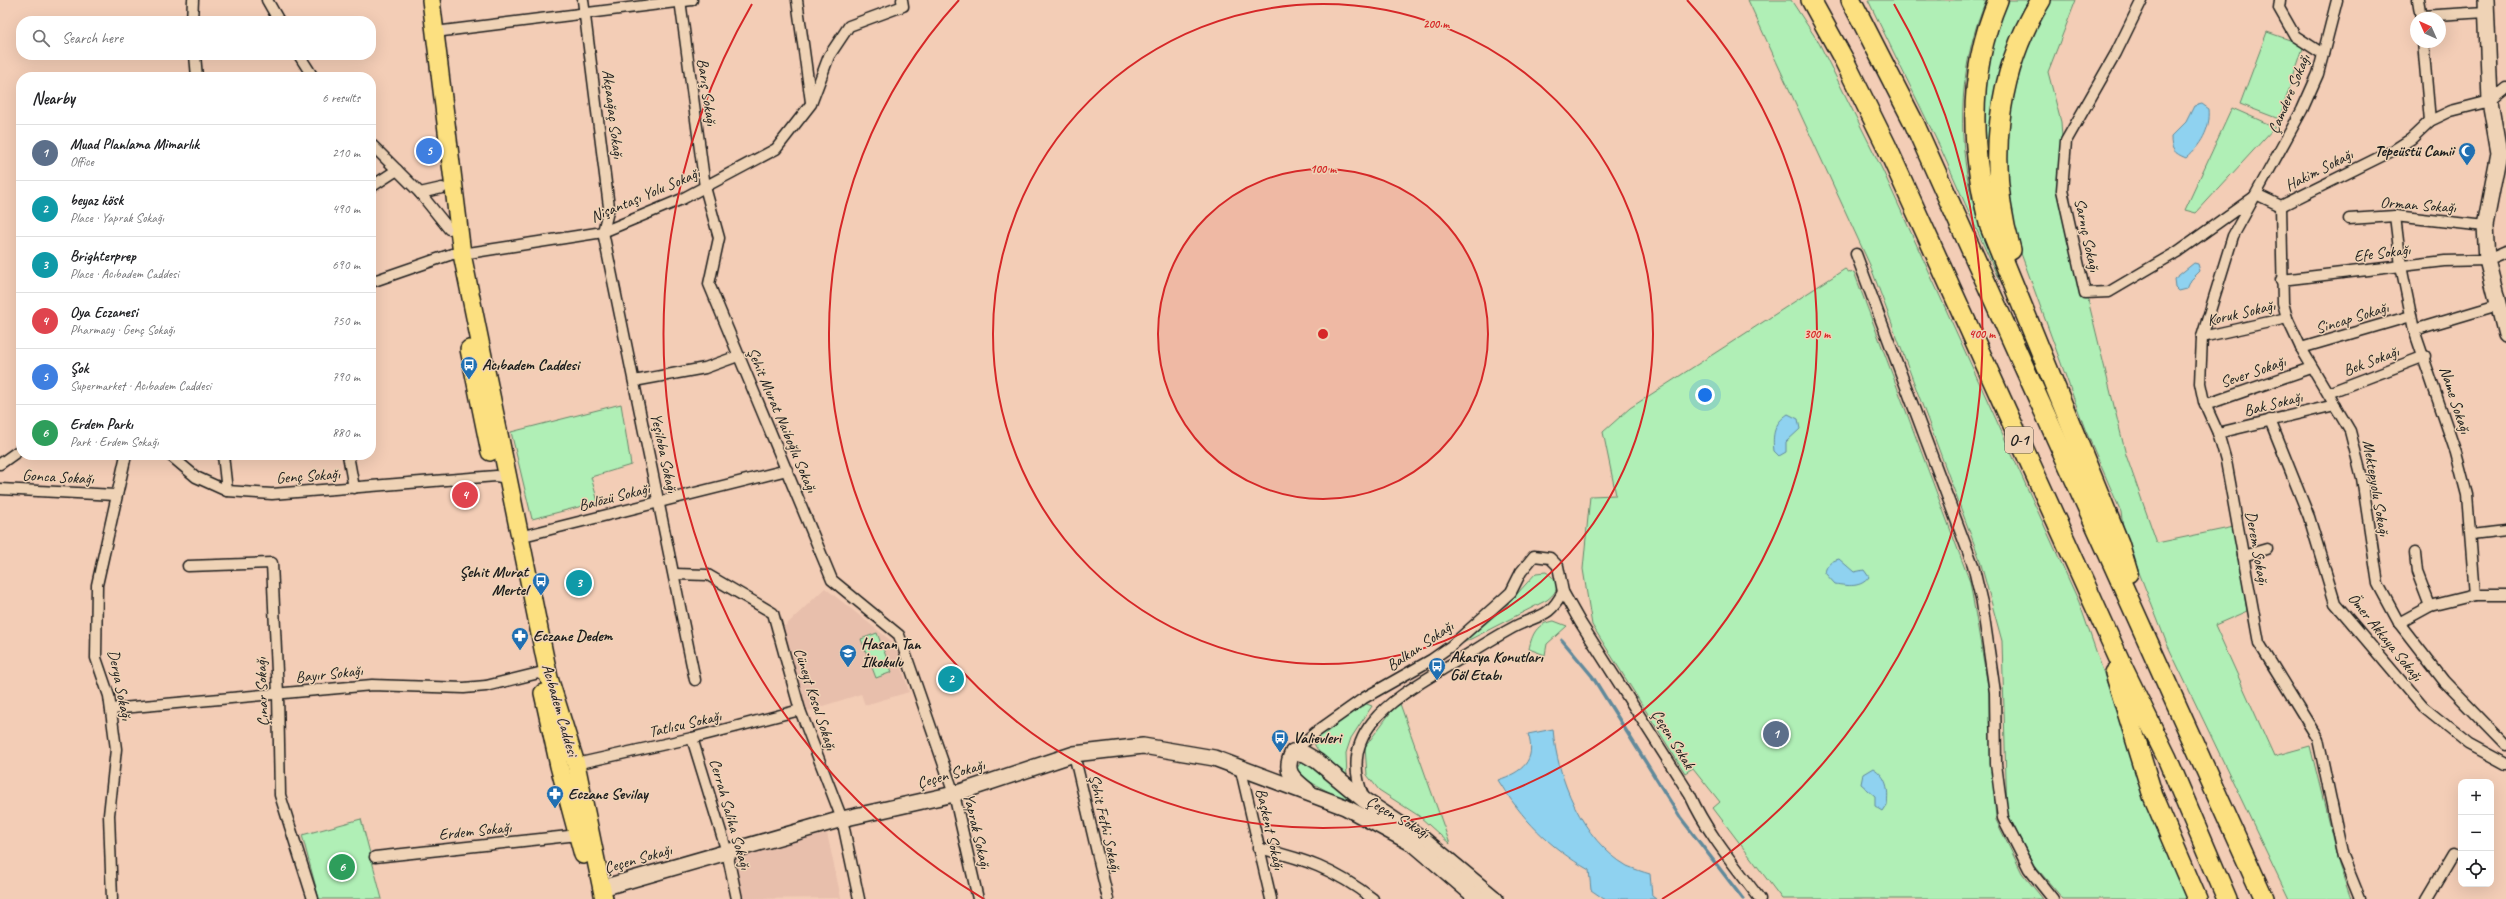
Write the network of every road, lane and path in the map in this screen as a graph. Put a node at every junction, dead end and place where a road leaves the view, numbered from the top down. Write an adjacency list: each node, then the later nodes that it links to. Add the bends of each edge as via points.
1 (194, 0): 23 (street)
2 (267, 0): 24 (street)
3 (421, 0): 42 (main road, Acıbadem Caddesi, via 435,98)
4 (430, 0): 25 (main road, Acıbadem Caddesi)
5 (583, 0): 21 (street, Akçaağaç Sokağı)
6 (692, 0): 18 (street)
7 (797, 0): 35 (street)
8 (902, 0): 35 (street, Nişantaşı Yolu Sokağı, via 903,6 850,26 829,56)
9 (1798, 0): 30 (highway)
10 (1811, 0): 30 (highway, O-1)
11 (1851, 0): 104 (highway, O-1, via 1914,123)
12 (1998, 0): 67 (highway, via 1990,19 1974,100 1976,159 1981,194 1990,227)
13 (2041, 0): 67 (highway, via 2019,43 2008,75 2000,117 1998,159 1999,196 2004,227)
14 (2142, 0): 44 (street, Sarnıç Sokağı, via 2116,53 2066,141 2062,190 2085,294 2109,292 2177,252)
15 (2280, 0): 27 (street, via 2280,8 2295,36)
16 (2337, 0): 27 (street, Çamdere Sokağı)
17 (2418, 0): 20 (street)
18 (680, 1): 21 (street); 41 (street, Barış Sokağı)
19 (2486, 6): 22 (street); 34 (main road)
20 (2420, 12)
21 (585, 13): 25 (street); 50 (street, Akçaağaç Sokağı, via 610,207)
22 (2446, 13)
23 (192, 16)
24 (276, 16)
25 (435, 32): 52 (main road, Acıbadem Caddesi)
26 (2424, 48): 36 (street)
27 (2323, 54): 44 (street, Çamdere Sokağı, via 2318,74 2302,110)
28 (195, 60): 31 (street)
29 (302, 60): 32 (street)
30 (1844, 60): 100 (highway, O-1, via 1886,145)
31 (197, 72)
32 (310, 72)
33 (2506, 89): 34 (street)
34 (2490, 102): 36 (street, Hakim Sokağı, via 2451,111); 38 (main road)
35 (811, 104): 41 (street, Nişantaşı Yolu Sokağı, via 776,149)
36 (2430, 120): 45 (street, Hakim Sokağı, via 2412,139 2394,150)
37 (376, 149): 39 (street)
38 (2502, 158): 48 (main road)
39 (397, 170): 40 (street); 43 (street)
40 (376, 184)
41 (705, 187): 50 (street, Nişantaşı Yolu Sokağı); 65 (street, Şehit Murat Naiboğlu Sokağı, via 719,238 709,284)
42 (442, 188): 43 (street); 49 (main road, Acıbadem Caddesi)
43 (420, 193): 49 (street)
44 (2258, 195): 45 (street, Hakim Sokağı); 63 (street, Derem Sokağı, via 2233,236)
45 (2282, 206): 57 (street, Mektepyolu Sokağı)
46 (2395, 216): 47 (street, Orman Sokağı); 48 (street, Orman Sokağı); 55 (street, Name Sokağı)
47 (2349, 219)
48 (2485, 226): 54 (main road)
49 (449, 229): 52 (main road, Acıbadem Caddesi)
50 (603, 232): 52 (street, Nişantaşı Yolu Sokağı); 69 (street, Yeşiloba Sokağı)
51 (2506, 252): 54 (street, Efe Sokağı)
52 (457, 254): 56 (street, Nişantaşı Yolu Sokağı); 82 (main road, Acıbadem Caddesi, via 482,415)
53 (1856, 254): 141 (street, via 1974,565 1995,692 1996,764 2002,818 2029,869)
54 (2487, 260): 55 (street, Efe Sokağı); 58 (main road)
55 (2401, 266): 57 (street, Efe Sokağı); 59 (street, Name Sokağı)
56 (376, 280)
57 (2281, 280): 60 (street, Mektepyolu Sokağı)
58 (2498, 305): 61 (street); 62 (main road)
59 (2411, 316): 61 (street, Name Sokağı); 64 (street, Sincap Sokağı)
60 (2288, 318): 63 (street, Koruk Sokağı); 64 (street, Mektepyolu Sokağı)
61 (2414, 330): 66 (street, Name Sokağı)
62 (2506, 335)
63 (2202, 338): 71 (street, Derem Sokağı, via 2200,383)
64 (2301, 348): 68 (street, Mektepyolu Sokağı)
65 (738, 356): 69 (street, via 705,368); 81 (street, Şehit Murat Naiboğlu Sokağı)
66 (2425, 356): 70 (street, Bek Sokağı); 89 (street, Name Sokağı, via 2464,480)
67 (2046, 362): 104 (highway, via 2119,543)
68 (2311, 368): 70 (street, Mektepyolu Sokağı); 71 (street, Sever Sokağı)
69 (634, 380): 87 (street, Yeşiloba Sokağı)
70 (2328, 393): 72 (street, Mektepyolu Sokağı)
71 (2206, 405): 74 (street, Derem Sokağı)
72 (2335, 405): 73 (street, Bak Sokağı); 102 (street, Mektepyolu Sokağı, via 2350,431 2362,478 2378,584)
73 (2270, 420): 74 (street, Bak Sokağı); 115 (street, Ömer Akkaya Sokağı, via 2309,517 2335,603 2423,707 2469,744)
74 (2218, 433): 93 (street, Derem Sokağı, via 2226,461)
75 (16, 453): 80 (street)
76 (125, 460): 86 (street, Derya Sokağı)
77 (176, 460): 85 (street, Genç Sokağı, via 196,477)
78 (224, 460): 85 (street)
79 (349, 460): 83 (street)
80 (0, 464)
81 (787, 470): 87 (street, Balözü Sokağı); 103 (street, Şehit Murat Naiboğlu Sokağı, via 832,580)
82 (501, 477): 83 (street, Genç Sokağı); 90 (main road, Acıbadem Caddesi); 105 (main road, Acıbadem Caddesi)
83 (354, 488): 85 (street, Genç Sokağı, via 272,494)
84 (0, 489): 86 (street, Gonca Sokağı)
85 (227, 491)
86 (115, 495): 108 (street, Derya Sokağı, via 96,584 96,658)
87 (659, 501): 90 (street, Balözü Sokağı); 96 (street, Yeşiloba Sokağı)
88 (2506, 531): 89 (street)
89 (2471, 535): 98 (street, Name Sokağı)
90 (519, 537): 105 (main road, Acıbadem Caddesi)
91 (2267, 549): 93 (street)
92 (2415, 553): 101 (street, via 2417,572)
93 (2243, 556): 145 (street, Derem Sokağı, via 2259,643 2318,739 2343,857)
94 (1550, 558): 97 (street, Çeçen Sokak, via 1558,566); 112 (street, Balkan Sokağı, via 1534,556 1521,572 1511,592 1451,646 1364,698)
95 (188, 566): 107 (street, Çınar Sokağı, via 272,562)
96 (674, 574): 106 (street, Yeşiloba Sokağı); 109 (street, Cüneyt Kosal Sokağı, via 708,575 772,612)
97 (1564, 592): 120 (street, Balkan Sokağı, via 1555,607 1544,614 1484,644 1405,690 1391,702 1366,732 1357,748 1356,774); 140 (street, Çeçen Sokak, via 1703,820)
98 (2475, 595): 99 (street); 101 (street)
99 (2506, 595)
100 (2091, 597): 128 (highway, O-1, via 2167,758); 142 (highway, via 2153,796)
101 (2430, 606): 102 (street)
102 (2399, 623): 111 (street, Mektepyolu Sokağı, via 2444,681)
103 (899, 635): 119 (street, Yaprak Sokağı)
104 (2150, 646): 127 (highway, O-1)
105 (544, 675): 107 (street, Bayır Sokağı, via 464,688 372,685); 114 (main road, Acıbadem Caddesi); 122 (main road, Acıbadem Caddesi, via 559,766)
106 (695, 680)
107 (278, 694): 108 (street, Bayır Sokağı); 132 (street, Çınar Sokağı, via 280,795)
108 (111, 709): 131 (street, Derya Sokağı, via 116,749 109,815)
109 (800, 710): 110 (street, Tatlısu Sokağı); 121 (street, Cüneyt Kosal Sokağı)
110 (692, 738): 114 (street, Tatlısu Sokağı); 124 (street, Cerrah Saliha Sokağı)
111 (2506, 745)
112 (1293, 752): 117 (main road); 118 (main road, Çeçen Sokağı, via 1288,762 1289,771); 120 (main road, Çeçen Sokağı, via 1305,754 1317,761)
113 (1074, 754): 116 (main road, Çeçen Sokağı, via 1143,746 1214,758); 119 (main road, Çeçen Sokağı); 136 (street, Şehit Fethi Sokağı)
114 (576, 764): 129 (main road, Acıbadem Caddesi)
115 (2506, 764)
116 (1240, 766): 117 (main road, Çeçen Sokağı); 123 (street, Başkent Sokağı)
117 (1265, 777): 118 (main road, Çeçen Sokağı)
118 (1310, 792): 130 (main road, Çeçen Sokağı, via 1345,807 1415,845)
119 (954, 794): 121 (main road, Çeçen Sokağı); 135 (street, Yaprak Sokağı)
120 (1364, 800): 139 (main road, Çeçen Sokağı, via 1422,839)
121 (842, 819): 124 (main road, Çeçen Sokağı); 134 (street, Cüneyt Kosal Sokağı)
122 (578, 835): 126 (street, Erdem Sokağı); 129 (main road, Acıbadem Caddesi)
123 (1258, 848): 137 (street, Başkent Sokağı); 138 (street, via 1304,859 1347,879)
124 (727, 852): 129 (main road, Çeçen Sokağı); 133 (street, Cerrah Saliha Sokağı)
125 (2453, 856): 146 (street)
126 (375, 857)
127 (2246, 857): 143 (highway, O-1); 144 (highway)
128 (2225, 894)
129 (600, 895)
130 (1472, 897)
131 (112, 899)
132 (313, 899)
133 (737, 899)
134 (858, 899)
135 (978, 899)
136 (1108, 899)
137 (1271, 899)
138 (1373, 899)
139 (1495, 899)
140 (1760, 899)
141 (2053, 899)
142 (2197, 899)
143 (2264, 899)
144 (2274, 899)
145 (2360, 899)
146 (2427, 899)

